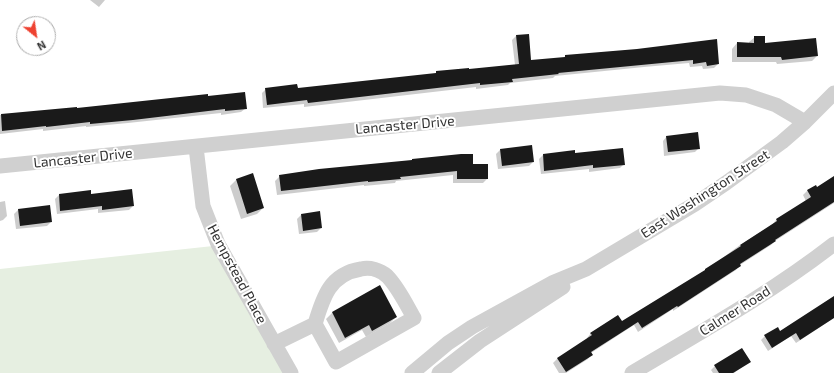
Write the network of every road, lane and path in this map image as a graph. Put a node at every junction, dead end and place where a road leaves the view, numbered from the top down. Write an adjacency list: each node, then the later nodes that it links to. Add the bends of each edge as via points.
1 (834, 93): 2 (street, East Washington Street)
2 (805, 122): 3 (street, Lancaster Drive, via 776,105 746,95 720,94); 6 (street, East Washington Street, via 777,147 695,204)
3 (196, 147): 4 (street, Lancaster Drive); 8 (street, Hempstead Place, via 203,206 218,244)
4 (0, 166)
5 (834, 244): 12 (street, Calmer Road, via 746,306)
6 (586, 269): 10 (street, East Washington Street, via 552,283 472,327); 11 (street, East Washington Street, via 557,292 480,341)
7 (315, 324): 7 (street, via 336,362 414,318 387,276 378,270 367,268 350,270 336,279 328,289); 8 (street)
8 (274, 344): 9 (street, Hempstead Place)
9 (291, 373)
10 (412, 373)
11 (439, 373)
12 (632, 373)

